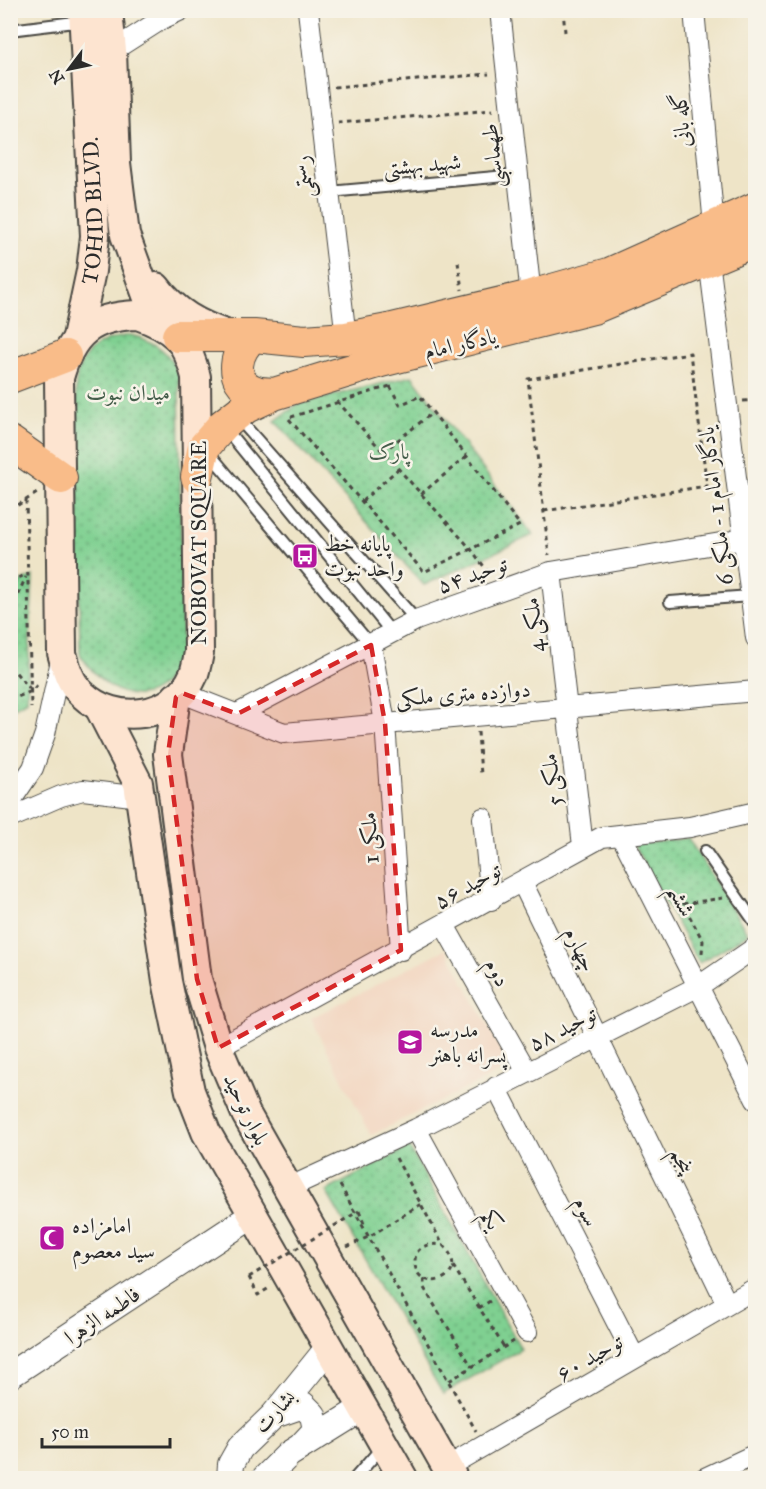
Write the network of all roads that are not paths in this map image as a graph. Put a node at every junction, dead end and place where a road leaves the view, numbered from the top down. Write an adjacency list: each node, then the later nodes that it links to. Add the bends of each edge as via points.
1 (180, 10): 7 (street)
2 (308, 10): 9 (street, رستمی)
3 (500, 10): 8 (street, طهماسبی)
4 (694, 10): 12 (street, گله بانی)
5 (87, 13): 6 (lane); 7 (main road, TOHID BLVD.); 19 (main road, TOHID BLVD., via 95,236 92,271)
6 (10, 30)
7 (112, 51): 11 (main road, TOHID BLVD.)
8 (518, 175): 9 (lane, شهید بهشتی); 15 (street, طهماسبی)
9 (329, 192): 18 (street, رستمی)
10 (756, 208): 12 (main road, یادگار امام)
11 (122, 213): 16 (main road, TOHID BLVD., via 129,251 149,301); 17 (main road, via 142,266 164,297 192,320)
12 (714, 226): 15 (main road, یادگار امام, via 609,274)
13 (756, 240): 14 (main road, یادگار امام)
14 (709, 261): 21 (main road, یادگار امام, via 593,308 317,378); 25 (street, یادگار امام 1 - ملکی 6)
15 (531, 297): 18 (main road, یادگار امام)
16 (171, 331): 17 (main road, یادگار امام); 19 (main road, via 138,315 116,315 95,323); 22 (main road, NOBOVAT SQUARE, via 190,355)
17 (242, 336): 18 (main road, یادگار امام); 21 (main road, via 248,341 238,354 238,374 248,388)
18 (346, 338)
19 (71, 347): 20 (main road); 24 (main road, via 59,378)
20 (10, 377)
21 (274, 394): 22 (main road, یادگار امام, via 246,407)
22 (215, 441): 29 (lane); 30 (lane); 32 (lane); 35 (main road, NOBOVAT SQUARE, via 199,652 194,674)
23 (10, 442): 24 (main road)
24 (61, 478): 33 (main road)
25 (744, 539): 26 (street, توحید ۵۴); 27 (street, یادگار امام 1 - ملکی 6)
26 (551, 572): 29 (street, توحید ۵۴); 37 (street, ملکی 4)
27 (750, 596): 28 (lane); 31 (street, یادگار امام 1 - ملکی 6)
28 (670, 602)
29 (416, 620): 30 (street, توحید ۵۴)
30 (392, 633): 32 (street, توحید ۵۴)
31 (756, 638)
32 (370, 645): 38 (street, توحید ۵۴); 39 (street, ملکی 1)
33 (62, 653): 36 (main road, via 68,675 81,693); 42 (street, via 45,734 33,768)
34 (756, 691): 37 (street, دوازده متری ملکی)
35 (179, 695): 36 (main road, via 164,707 143,714 120,714); 38 (street, دوازده متری ملکی); 40 (main road, بلوار توحید)
36 (99, 707): 41 (main road, بلوار توحید)
37 (567, 709): 39 (street, دوازده متری ملکی); 47 (street, ملکی 5)
38 (237, 714): 39 (street, دوازده متری ملکی, via 284,733)
39 (385, 723): 54 (street, ملکی 1)
40 (168, 754): 41 (main road, via 152,747 137,756); 57 (main road, بلوار توحید, via 197,979)
41 (139, 790): 44 (street, via 82,790); 63 (main road, بلوار توحید, via 166,981 190,1091 206,1132)
42 (10, 802)
43 (756, 812): 46 (street, توحید ۵۶, via 690,827)
44 (10, 818)
45 (483, 818): 50 (street)
46 (621, 835): 47 (street, توحید ۵۶, via 602,837); 55 (street, ششم)
47 (583, 846): 49 (street, توحید ۵۶)
48 (705, 851): 51 (lane)
49 (522, 882): 50 (street, توحید ۵۶); 56 (street, چهارم)
50 (491, 900): 52 (street, توحید ۵۶)
51 (756, 924)
52 (444, 926): 54 (street, توحید ۵۶); 58 (street, دوم)
53 (756, 947): 55 (street, توحید ۵۸)
54 (401, 950): 57 (street, توحید ۵۶)
55 (699, 986): 56 (street, توحید ۵۸); 60 (street, ششم)
56 (596, 1036): 58 (street, توحید ۵۸); 65 (street, پنجم)
57 (218, 1048): 62 (main road, بلوار توحید, via 246,1114)
58 (527, 1072): 59 (street, توحید ۵۸)
59 (496, 1087): 61 (street, توحید ۵۸); 68 (street, سوم)
60 (756, 1100)
61 (416, 1129): 62 (street, توحید ۵۸); 66 (street, یکم)
62 (288, 1188): 75 (main road, بلوار توحید)
63 (253, 1215): 67 (main road, بلوار توحید); 69 (street, فاطمه الزهرا)
64 (756, 1288): 65 (street, توحید ۶۰)
65 (727, 1304): 68 (street, توحید ۶۰)
66 (526, 1332)
67 (328, 1347): 70 (main road, بلوار توحید); 71 (street, بشارت)
68 (635, 1358): 75 (street, توحید ۶۰, via 484,1445)
69 (10, 1376)
70 (363, 1408): 72 (street, بشارت); 73 (main road, بلوار توحید)
71 (274, 1414): 72 (street, via 303,1405 313,1415 316,1430); 76 (street, بشارت, via 240,1448 231,1464)
72 (302, 1445): 77 (street, بشارت)
73 (384, 1445): 78 (lane); 79 (main road, بلوار توحید)
74 (756, 1454): 80 (street)
75 (450, 1473)
76 (230, 1479)
77 (265, 1479)
78 (355, 1479)
79 (403, 1479)
80 (705, 1479)

